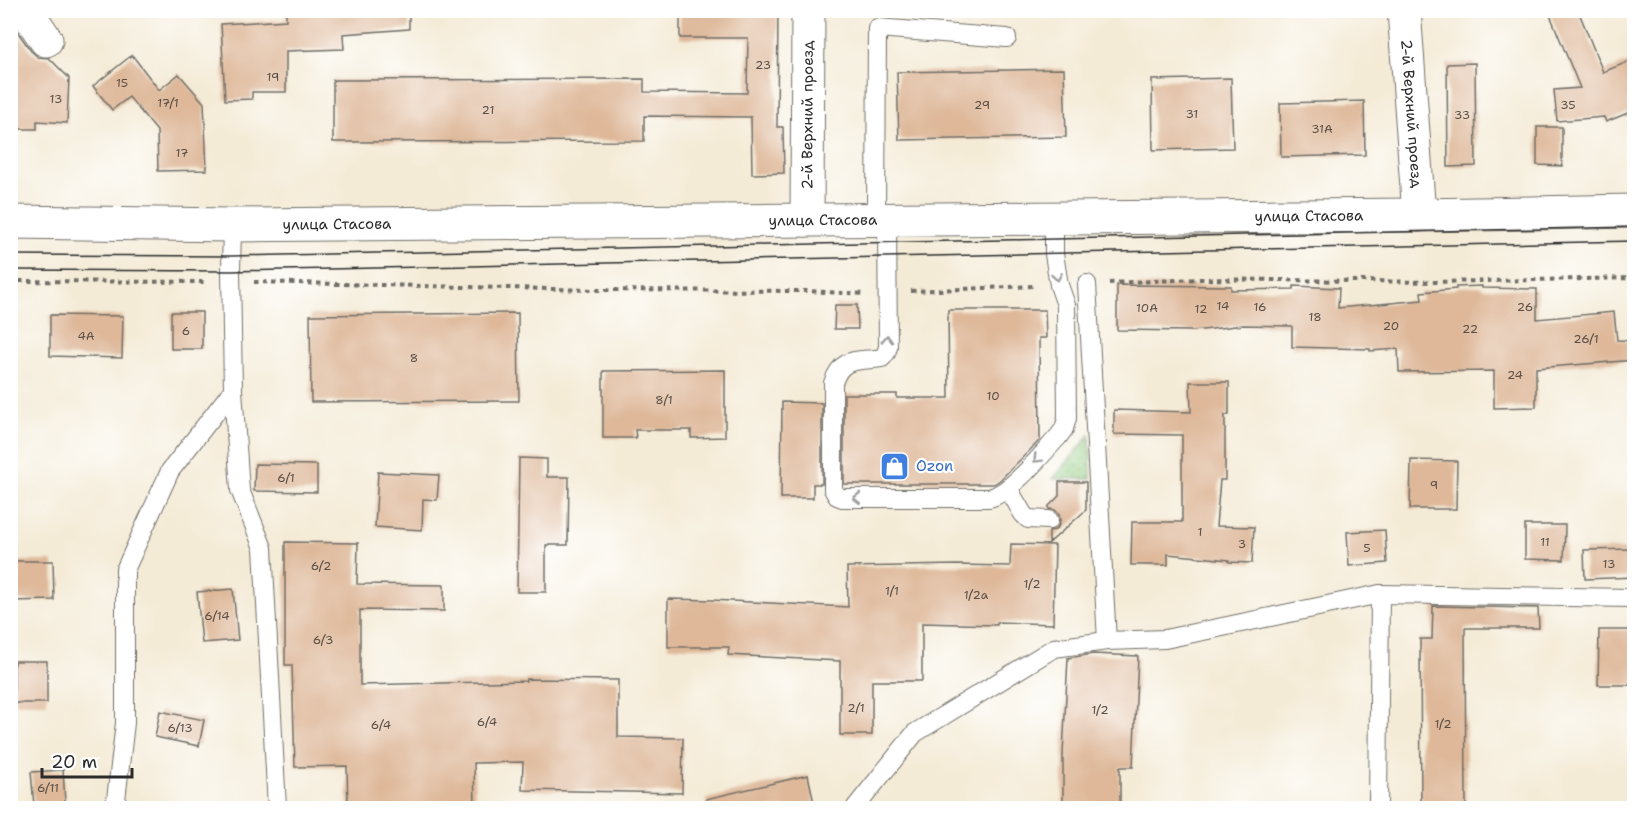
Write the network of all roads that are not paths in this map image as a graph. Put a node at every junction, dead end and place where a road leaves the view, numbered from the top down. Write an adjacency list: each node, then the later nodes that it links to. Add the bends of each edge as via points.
1 (26, 10): 5 (street)
2 (808, 10): 9 (street, 2-й Верхний проезд)
3 (1404, 10): 7 (street, 2-й Верхний проезд)
4 (1007, 38): 10 (lane, via 877,28)
5 (46, 40)
6 (1635, 211): 7 (street, улица Стасова)
7 (1419, 215): 8 (street, улица Стасова)
8 (1054, 218): 10 (street, улица Стасова); 15 (lane, one-way to 15, via 1054,254 1066,305 1067,418 1058,437)
9 (807, 220): 10 (street, улица Стасова); 12 (street, улица Стасова)
10 (882, 220): 15 (lane, one-way to 10, via 989,498 842,498 833,489 832,383 848,362 882,358 888,347)
11 (10, 222): 12 (street, улица Стасова)
12 (232, 225): 14 (lane)
13 (1087, 284): 19 (lane)
14 (234, 390): 20 (lane, via 170,471 125,570 125,723); 21 (lane, via 240,490 263,548)
15 (1008, 488): 16 (lane, via 1028,519)
16 (1049, 520)
17 (1380, 594): 18 (lane); 19 (lane, via 1165,639); 23 (lane)
18 (1635, 598)
19 (1107, 641): 22 (lane, via 1054,648 915,733)
20 (115, 808)
21 (277, 808)
22 (855, 808)
23 (1378, 808)

